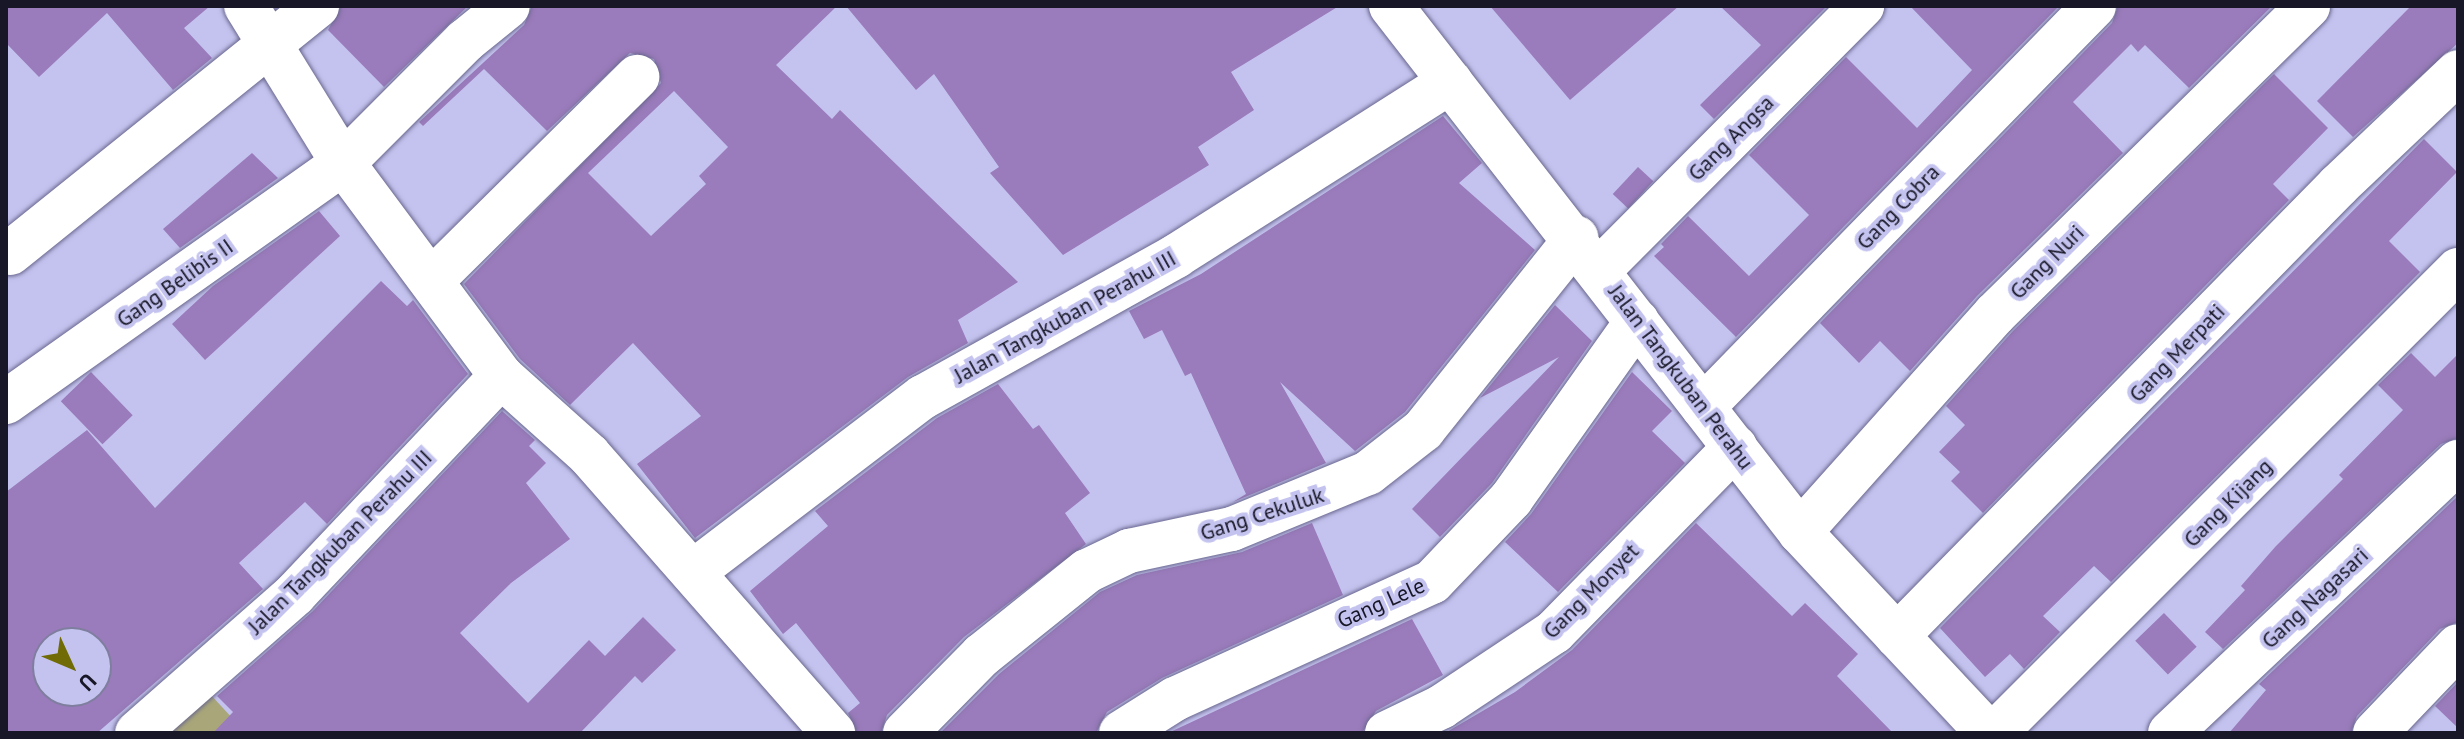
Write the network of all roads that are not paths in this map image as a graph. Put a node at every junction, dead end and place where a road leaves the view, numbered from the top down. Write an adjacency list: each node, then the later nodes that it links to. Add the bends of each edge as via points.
1 (246, 6): 8 (street)
2 (317, 6): 8 (street)
3 (508, 6): 12 (street, Gang Belibis II)
4 (1391, 6): 11 (street, Jalan Tangkuban Perahu)
5 (1862, 6): 14 (street, Gang Angsa)
6 (2094, 6): 20 (street, Gang Cobra)
7 (2308, 6): 23 (street, Gang Nuri, via 1995,314)
8 (272, 46): 12 (street); 13 (street)
9 (2458, 72): 25 (street, Gang Merpati, via 2339,185)
10 (637, 77): 16 (street)
11 (1450, 82): 14 (street, Jalan Tangkuban Perahu); 24 (street, Jalan Tangkuban Perahu III, via 1176,256 923,397)
12 (343, 163): 16 (street); 19 (street, Gang Belibis II)
13 (10, 253)
14 (1587, 254): 17 (street, Jalan Tangkuban Perahu); 29 (street, Gang Cekuluk, via 1423,430 1368,473 1232,529 1129,551 1087,571 982,655)
15 (2458, 270): 33 (street, Gang Kijang)
16 (432, 280): 18 (street)
17 (1637, 321): 20 (street, Jalan Tangkuban Perahu); 30 (street, Gang Lele, via 1511,499 1432,582 1175,699)
18 (501, 376): 24 (street, via 589,455); 27 (street, Jalan Tangkuban Perahu III, via 295,594)
19 (6, 402)
20 (1703, 407): 21 (street, Jalan Tangkuban Perahu)
21 (1735, 447): 23 (street, Jalan Tangkuban Perahu); 31 (street, Gang Monyet, via 1554,632 1441,707)
22 (2458, 462): 34 (street, Gang Nagasari)
23 (1800, 532): 25 (street, Jalan Tangkuban Perahu)
24 (693, 572): 28 (street)
25 (1897, 636): 32 (street, Jalan Tangkuban Perahu)
26 (2458, 646): 35 (street)
27 (137, 733)
28 (833, 733)
29 (905, 733)
30 (1121, 733)
31 (1387, 733)
32 (1988, 733)
33 (1995, 733)
34 (2170, 733)
35 (2375, 733)

